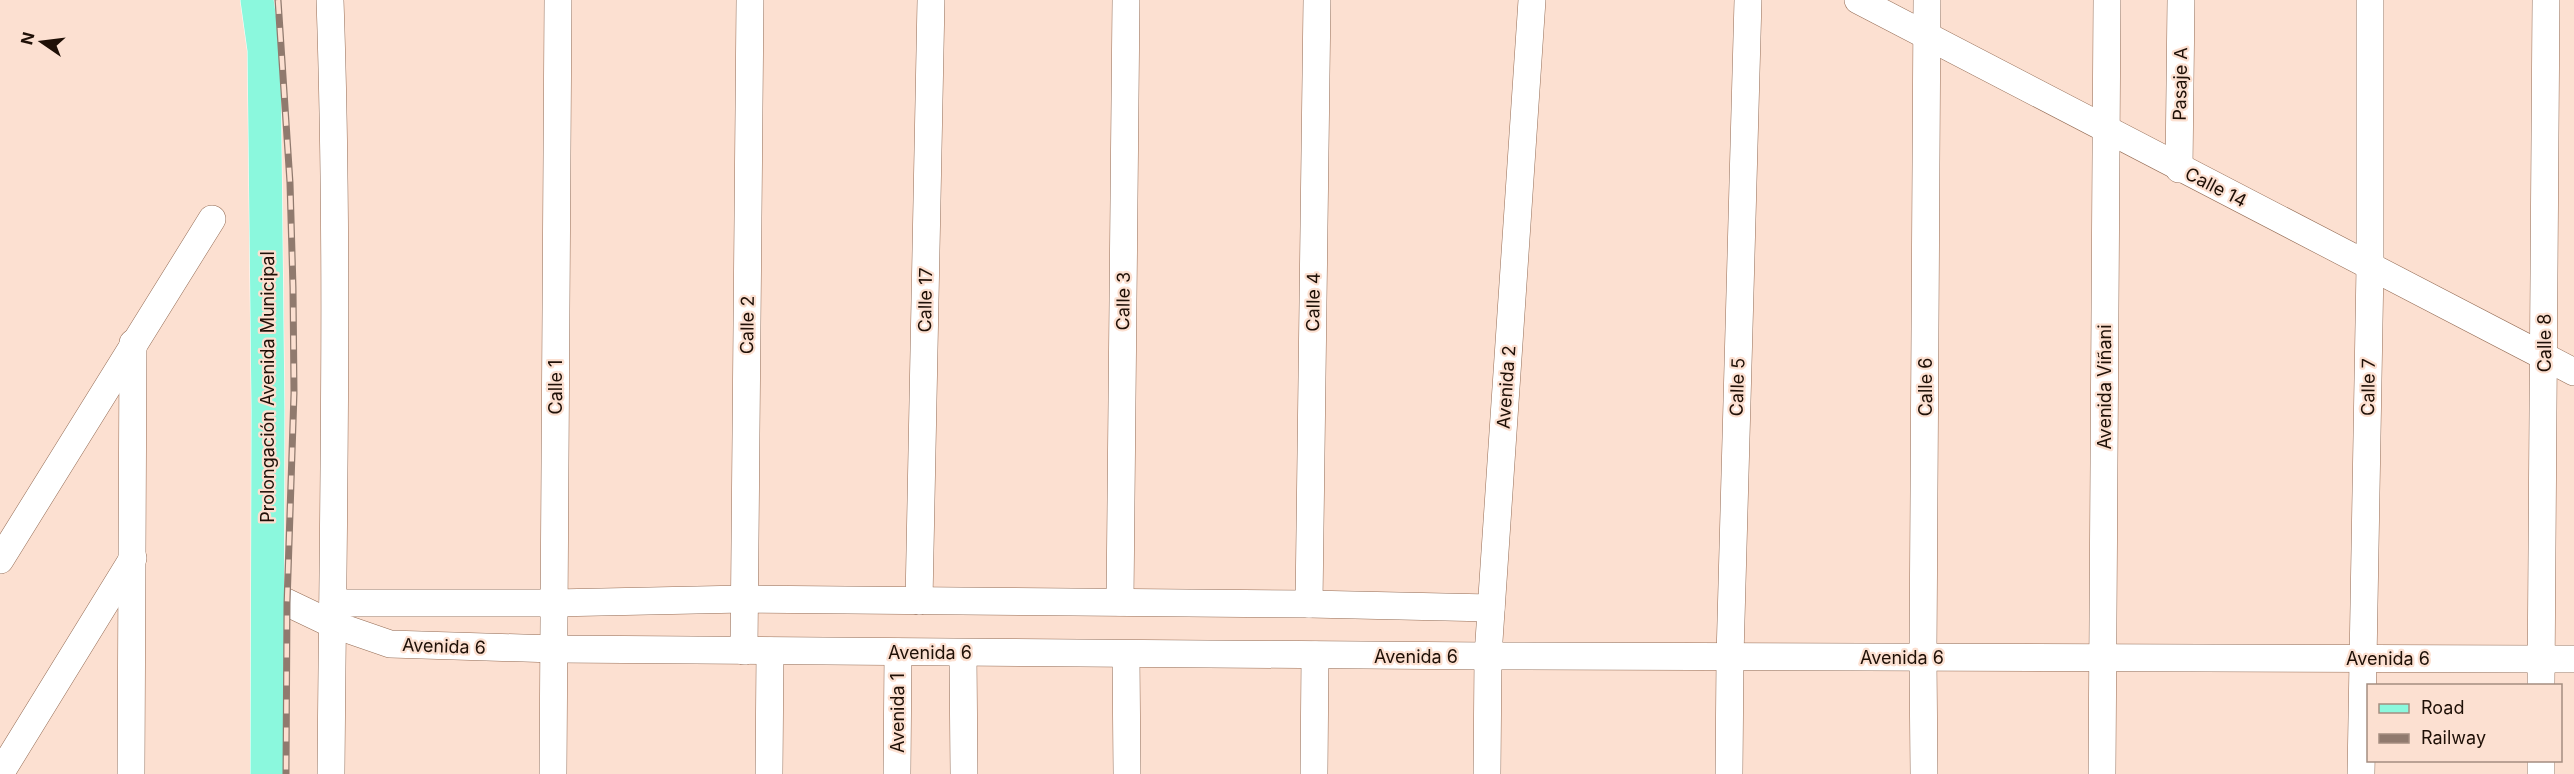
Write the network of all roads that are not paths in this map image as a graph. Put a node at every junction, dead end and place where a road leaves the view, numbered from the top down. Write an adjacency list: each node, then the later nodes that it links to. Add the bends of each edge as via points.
1 (257, 0): 26 (main road, Prolongación Avenida Municipal, via 264,50)
2 (330, 0): 33 (street, via 334,137)
3 (558, 0): 30 (street, Calle 1)
4 (750, 0): 27 (street, Calle 2)
5 (931, 0): 28 (street, Calle 17)
6 (1126, 0): 29 (street, Calle 3)
7 (1317, 0): 31 (street, Calle 4)
8 (1532, 0): 32 (street, Avenida 2)
9 (1748, 0): 41 (street, Calle 5)
10 (1858, 0): 16 (street, Calle 14)
11 (1927, 0): 16 (street, Calle 6)
12 (2108, 0): 17 (street, Avenida Viñani)
13 (2181, 0): 18 (street, Pasaje A)
14 (2370, 0): 20 (street, Calle 7)
15 (2546, 0): 22 (street, Calle 8)
16 (1927, 36): 17 (street, Calle 14); 42 (street, Calle 6)
17 (2105, 130): 18 (street, Calle 14); 43 (street, Avenida Viñani)
18 (2179, 169): 20 (street, Calle 14)
19 (212, 219): 21 (street)
20 (2370, 267): 22 (street, Calle 14); 44 (street, Calle 7)
21 (133, 343): 24 (street); 25 (street)
22 (2544, 357): 23 (street, Calle 14); 45 (street, Calle 8)
23 (2574, 372)
24 (133, 558): 48 (street); 49 (street)
25 (0, 560)
26 (267, 593): 33 (street, Avenida 6); 50 (main road, Prolongación Avenida Municipal)
27 (744, 599): 28 (street, Avenida 6); 30 (street, Avenida 6); 35 (street, Calle 2)
28 (920, 601): 29 (street, Avenida 6)
29 (1120, 602): 31 (street, Avenida 6)
30 (554, 603): 33 (street, Avenida 6); 34 (street, Calle 1)
31 (1310, 604): 32 (street, Avenida 6)
32 (1491, 608): 40 (street, Avenida 2)
33 (333, 614): 34 (street, Avenida 6, via 390,644); 51 (street)
34 (554, 649): 35 (street, Avenida 6); 52 (street, Calle 1)
35 (757, 651): 36 (street, Avenida 6); 53 (street, Calle 2)
36 (898, 652): 37 (street, Avenida 6); 54 (street, Avenida 1)
37 (963, 653): 38 (street, Avenida 6); 55 (street)
38 (1126, 654): 39 (street, Avenida 6); 56 (street)
39 (1315, 655): 40 (street, Avenida 6); 57 (street)
40 (1488, 656): 41 (street, Avenida 6); 58 (street, Avenida 2)
41 (1730, 657): 42 (street, Avenida 6); 59 (street, Calle 5)
42 (1923, 657): 43 (street, Avenida 6); 60 (street, Calle 6)
43 (2102, 657): 44 (street, Avenida 6); 61 (street, Avenida Viñani)
44 (2363, 658): 45 (street, Avenida 6); 62 (street, Calle 7)
45 (2541, 659): 46 (street, Avenida 6); 47 (street, Calle 8)
46 (2574, 659)
47 (2541, 684)
48 (0, 774)
49 (130, 774)
50 (267, 774)
51 (330, 774)
52 (553, 774)
53 (769, 774)
54 (897, 774)
55 (964, 774)
56 (1127, 774)
57 (1314, 774)
58 (1487, 774)
59 (1730, 774)
60 (1924, 774)
61 (2102, 774)
62 (2361, 774)

